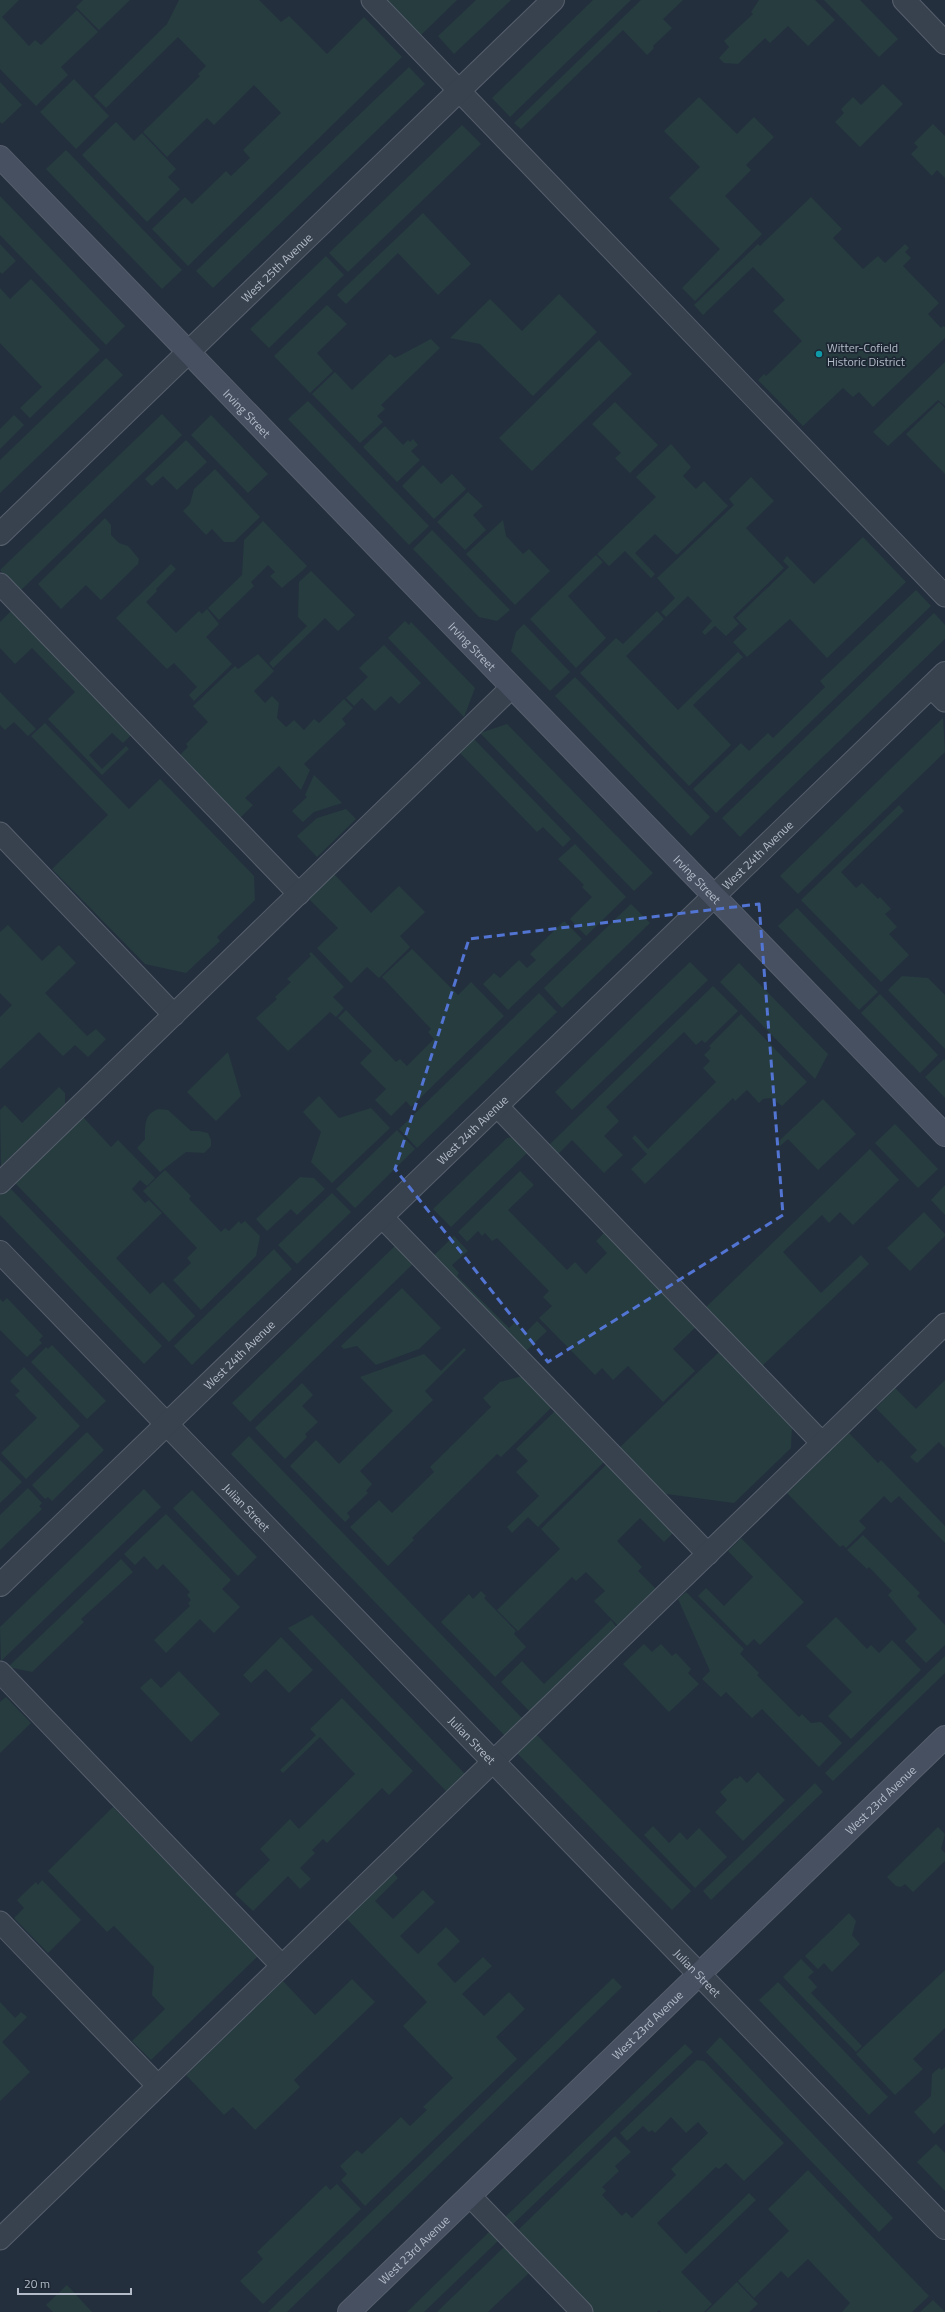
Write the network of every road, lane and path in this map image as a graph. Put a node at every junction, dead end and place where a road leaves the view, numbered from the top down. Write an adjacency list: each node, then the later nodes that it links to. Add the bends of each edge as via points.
1 (372, 0): 5 (lane)
2 (553, 0): 5 (street, West 25th Avenue)
3 (904, 0): 4 (street)
4 (942, 33)
5 (459, 91): 7 (street, West 25th Avenue); 10 (lane)
6 (0, 157): 7 (street, Irving Street)
7 (189, 352): 8 (street, West 25th Avenue); 11 (street, Irving Street)
8 (0, 534)
9 (0, 584): 14 (lane)
10 (945, 596)
11 (512, 687): 14 (lane); 15 (street, Irving Street)
12 (940, 687): 15 (street, West 24th Avenue)
13 (0, 833): 16 (lane)
14 (299, 894): 16 (lane)
15 (714, 897): 17 (street, West 24th Avenue); 18 (street, Irving Street)
16 (174, 1014): 19 (lane)
17 (498, 1106): 20 (street, West 24th Avenue); 24 (lane)
18 (945, 1135)
19 (0, 1183)
20 (382, 1217): 23 (street, West 24th Avenue); 25 (lane)
21 (0, 1252): 23 (street, Julian Street)
22 (945, 1324): 24 (lane)
23 (167, 1424): 26 (street, West 24th Avenue); 29 (street, Julian Street)
24 (822, 1443): 25 (lane)
25 (708, 1554): 29 (lane)
26 (0, 1585)
27 (0, 1672): 31 (lane)
28 (945, 1737): 32 (street, West 23rd Avenue)
29 (494, 1762): 31 (lane); 32 (street, Julian Street)
30 (0, 1922): 33 (lane)
31 (282, 1966): 33 (lane)
32 (699, 1974): 34 (street, West 23rd Avenue); 35 (street, Julian Street)
33 (158, 2086): 36 (lane)
34 (470, 2196): 37 (street, West 23rd Avenue); 38 (lane)
35 (945, 2228)
36 (0, 2239)
37 (348, 2312)
38 (582, 2312)

